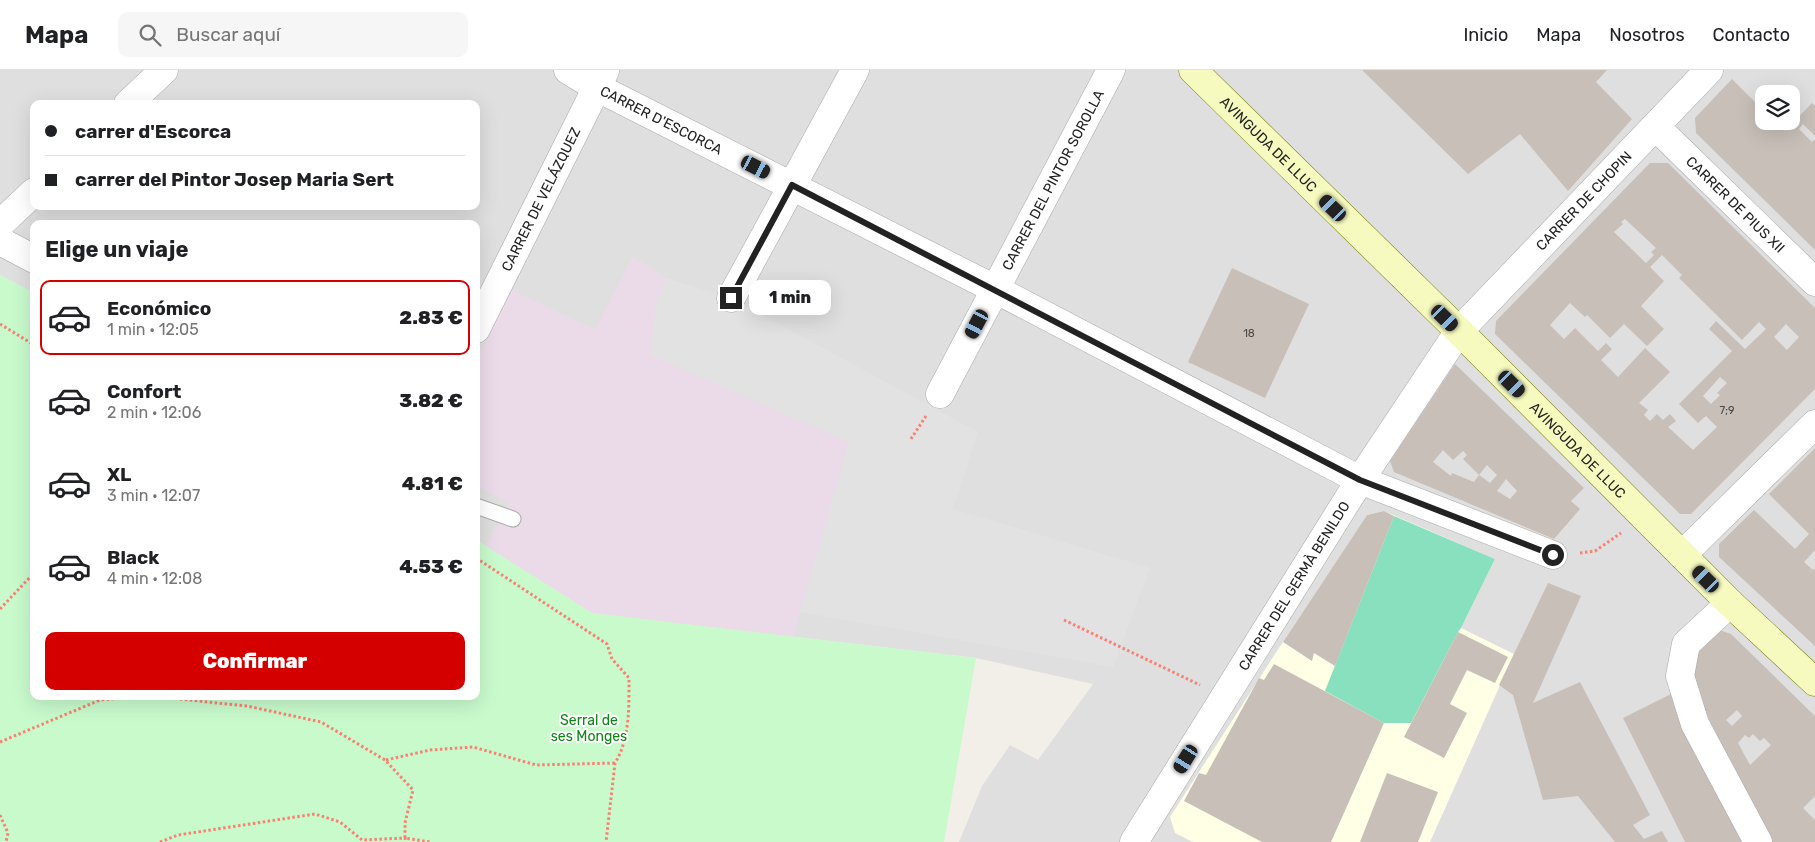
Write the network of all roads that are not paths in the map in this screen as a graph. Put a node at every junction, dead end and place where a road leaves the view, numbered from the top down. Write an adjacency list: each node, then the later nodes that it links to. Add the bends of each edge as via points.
1 (164, 70): 8 (street)
2 (568, 70): 7 (street, CARRER D'ESCORCA)
3 (855, 70): 10 (street)
4 (1111, 70): 16 (street, CARRER DEL PINTOR SOROLLA)
5 (1194, 70): 19 (main road, AVINGUDA DE LLUC)
6 (1709, 70): 9 (street, CARRER DE CHOPIN)
7 (601, 78): 10 (street, CARRER D'ESCORCA); 18 (street, CARRER DE VELÁZQUEZ)
8 (132, 100)
9 (1656, 127): 15 (street, CARRER DE PIUS XII); 19 (street, CARRER DE CHOPIN)
10 (792, 185): 16 (street, CARRER D'ESCORCA); 17 (street)
11 (30, 196): 12 (street)
12 (0, 224)
13 (0, 241): 14 (street)
14 (30, 257)
15 (1815, 282)
16 (995, 289): 20 (street, CARRER DEL PINTOR SOROLLA); 22 (street, CARRER D'ESCORCA)
17 (731, 298)
18 (480, 321)
19 (1459, 331): 22 (street, CARRER DEL GERMÀ BENILDO); 26 (main road, AVINGUDA DE LLUC)
20 (940, 394)
21 (1815, 424): 26 (street)
22 (1360, 480): 25 (street, CARRER D'ESCORCA); 29 (street, CARRER DEL GERMÀ BENILDO)
23 (480, 507): 24 (lane)
24 (513, 519)
25 (1553, 555)
26 (1682, 555): 27 (main road, AVINGUDA DE LLUC)
27 (1730, 602): 28 (main road, AVINGUDA DE LLUC); 30 (street, via 1686,644 1680,676 1695,724)
28 (1815, 682)
29 (1140, 840)
30 (1758, 842)

